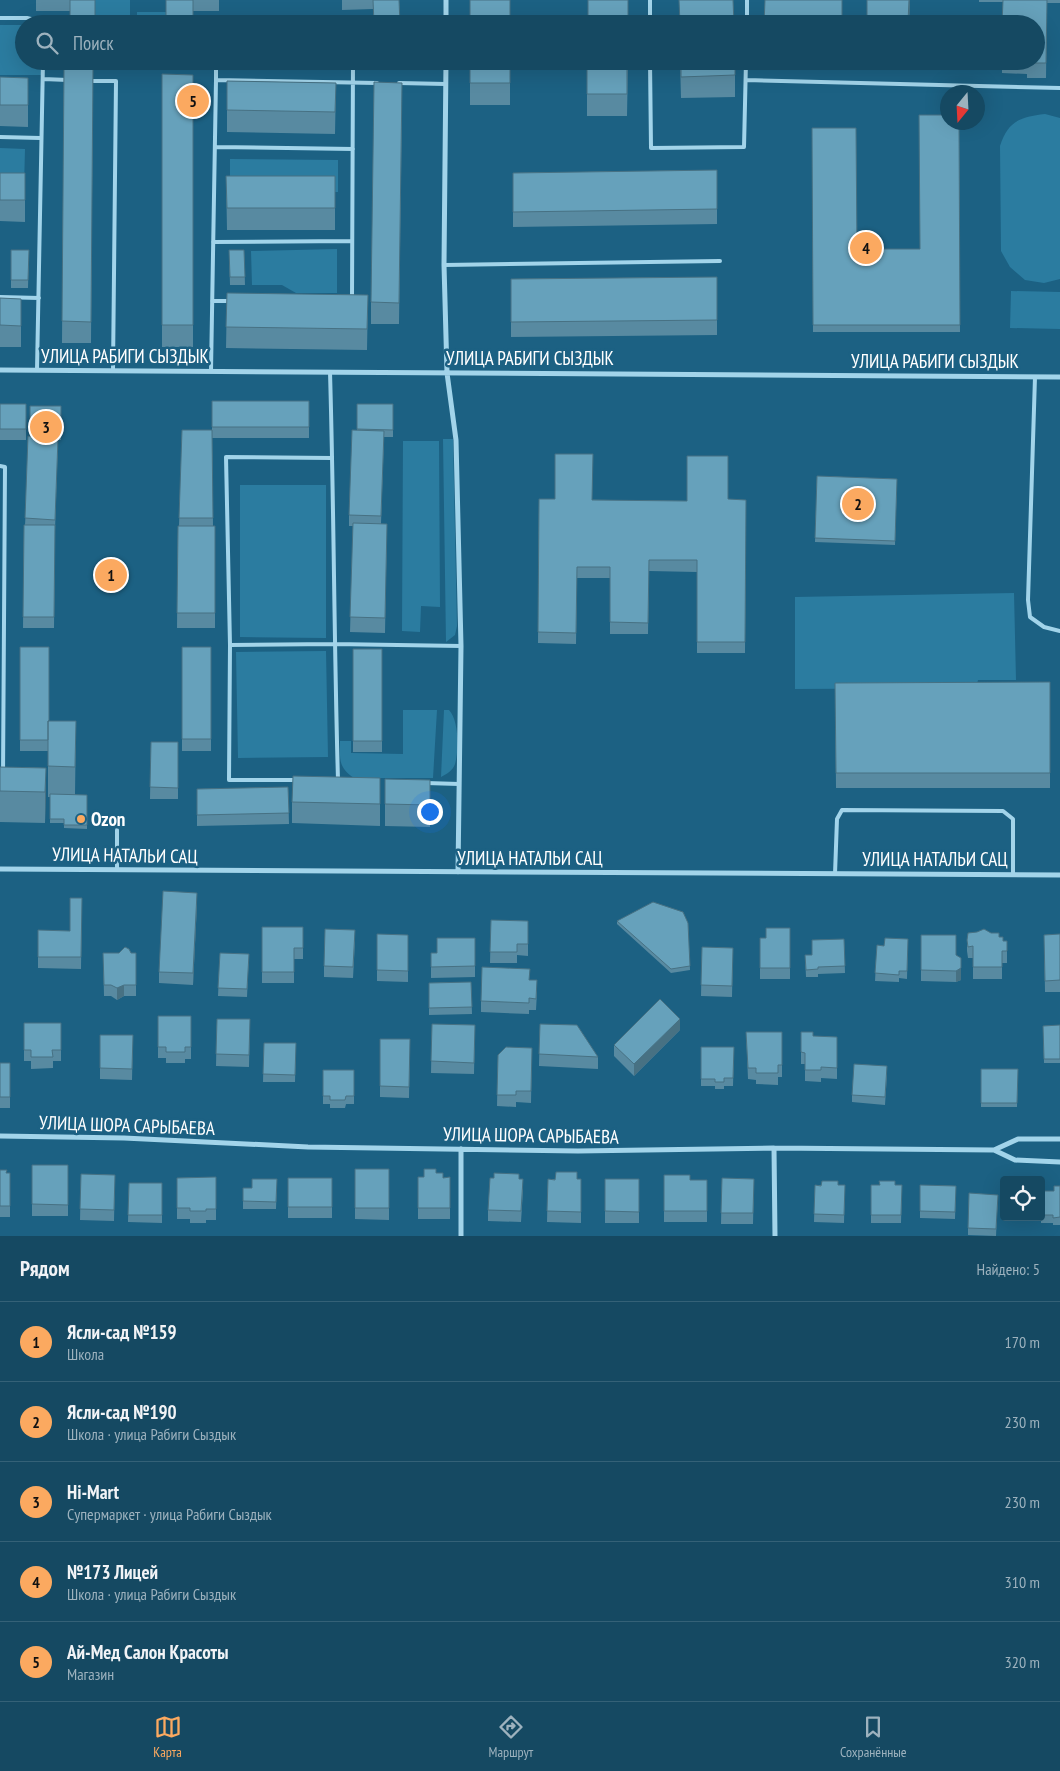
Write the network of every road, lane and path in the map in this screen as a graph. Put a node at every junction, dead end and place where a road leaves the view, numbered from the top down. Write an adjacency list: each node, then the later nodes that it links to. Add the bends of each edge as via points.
1 (446, 0): 4 (street)
2 (650, 0): 5 (lane)
3 (747, 0): 6 (lane)
4 (446, 15)
5 (650, 15)
6 (747, 15)
7 (0, 18): 8 (lane)
8 (15, 18)
9 (42, 70): 15 (lane)
10 (216, 70): 18 (lane)
11 (353, 70): 20 (lane)
12 (446, 70): 23 (street)
13 (650, 70): 19 (lane, via 651,148 744,147)
14 (746, 70): 19 (lane)
15 (42, 79): 16 (lane); 26 (lane)
16 (70, 80)
17 (89, 80): 40 (lane, via 116,81)
18 (216, 80): 20 (lane); 27 (lane)
19 (746, 80): 24 (lane)
20 (354, 82): 21 (lane); 28 (lane)
21 (381, 83)
22 (390, 83): 23 (lane)
23 (446, 84): 32 (street)
24 (1060, 88)
25 (0, 137): 26 (lane)
26 (40, 138): 34 (lane)
27 (215, 147): 28 (lane); 30 (lane)
28 (353, 149): 29 (lane)
29 (352, 241): 30 (lane); 37 (lane, via 352,302)
30 (213, 242): 35 (lane)
31 (720, 261): 32 (lane)
32 (444, 266): 43 (street)
33 (0, 298): 34 (lane)
34 (39, 298): 39 (lane)
35 (212, 301): 36 (lane); 41 (lane)
36 (232, 301)
37 (343, 302)
38 (0, 370): 39 (street, УЛИЦА РАБИГИ СЫЗДЫК)
39 (37, 370): 40 (street, УЛИЦА РАБИГИ СЫЗДЫК)
40 (113, 370): 41 (street, УЛИЦА РАБИГИ СЫЗДЫК)
41 (211, 371): 42 (street, УЛИЦА РАБИГИ СЫЗДЫК)
42 (330, 372): 43 (street, УЛИЦА РАБИГИ СЫЗДЫК); 46 (lane)
43 (447, 373): 44 (street, УЛИЦА РАБИГИ СЫЗДЫК); 52 (street, via 456,440)
44 (1035, 377): 45 (street, УЛИЦА РАБИГИ СЫЗДЫК); 48 (lane, via 1028,600 1030,617)
45 (1060, 377)
46 (332, 458): 50 (lane); 51 (lane, via 226,457)
47 (0, 466): 49 (lane, via 5,466)
48 (1060, 631)
49 (2, 642): 53 (lane, via 3,778)
50 (334, 644): 51 (lane); 52 (lane); 56 (lane)
51 (230, 645): 54 (lane, via 229,780)
52 (461, 646): 59 (street)
53 (0, 778)
54 (298, 780)
55 (328, 780): 56 (lane)
56 (338, 780): 57 (lane)
57 (348, 780)
58 (417, 782): 59 (lane)
59 (459, 784): 63 (street)
60 (117, 830): 62 (lane)
61 (0, 869): 62 (street, УЛИЦА НАТАЛЬИ САЦ)
62 (117, 870): 63 (street, УЛИЦА НАТАЛЬИ САЦ)
63 (458, 872): 64 (street, УЛИЦА НАТАЛЬИ САЦ)
64 (835, 874): 65 (street, УЛИЦА НАТАЛЬИ САЦ); 65 (lane, via 837,819 842,810 1003,810 1013,819)
65 (1013, 874): 66 (street, УЛИЦА НАТАЛЬИ САЦ)
66 (1060, 875)
67 (0, 1136): 70 (street, УЛИЦА ШОРА САРЫБАЕВА)
68 (1060, 1139): 71 (street, УЛИЦА ШОРА САРЫБАЕВА, via 1018,1139)
69 (774, 1148): 70 (street, УЛИЦА ШОРА САРЫБАЕВА, via 639,1151); 71 (street, УЛИЦА ШОРА САРЫБАЕВА); 74 (street)
70 (461, 1149): 73 (street)
71 (994, 1150): 72 (street, via 1015,1160)
72 (1060, 1162)
73 (461, 1236)
74 (775, 1236)

